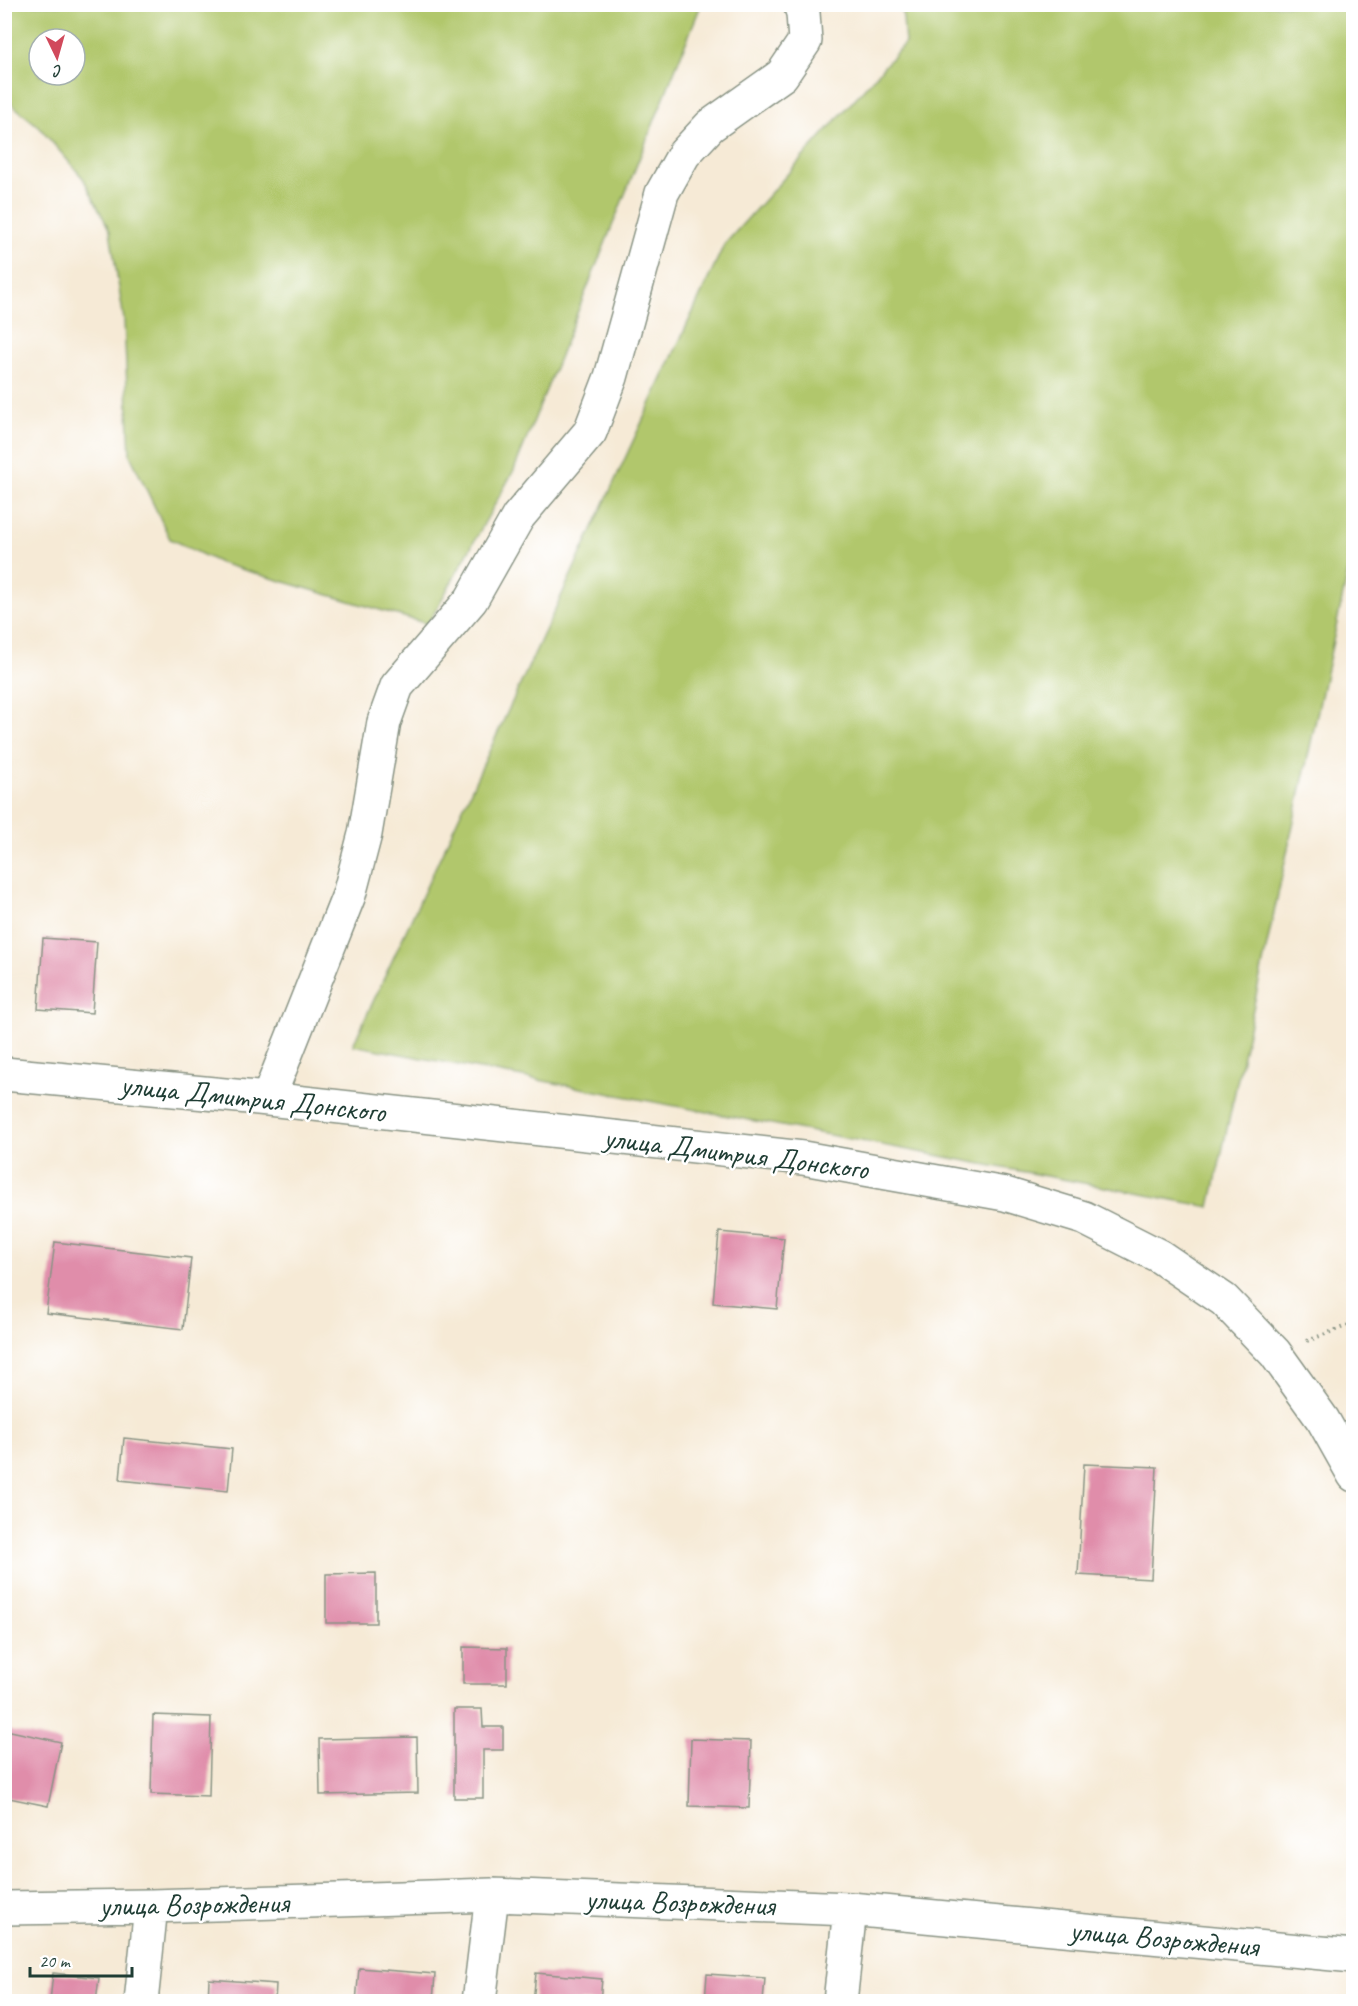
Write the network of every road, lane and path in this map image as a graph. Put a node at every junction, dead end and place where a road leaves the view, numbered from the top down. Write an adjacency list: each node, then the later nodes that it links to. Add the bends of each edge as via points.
1 (800, 4): 3 (street, via 805,40 782,75 710,126 684,154 662,193 611,377 590,432 518,517 471,600 397,686 384,722 365,834 349,895)
2 (4, 1074): 3 (street, улица Дмитрия Донского)
3 (268, 1099): 5 (street, улица Дмитрия Донского, via 803,1158 1005,1194 1084,1218 1159,1256 1224,1300)
4 (1353, 1323): 5 (path)
5 (1275, 1353): 6 (street, улица Дмитрия Донского, via 1323,1420)
6 (1353, 1474)
7 (492, 1895): 8 (street, улица Возрождения); 10 (street, улица Возрождения); 13 (street)
8 (152, 1906): 9 (street, улица Возрождения); 12 (street)
9 (4, 1908)
10 (850, 1909): 11 (street, улица Возрождения); 14 (street)
11 (1353, 1956)
12 (141, 2001)
13 (479, 2001)
14 (840, 2001)

